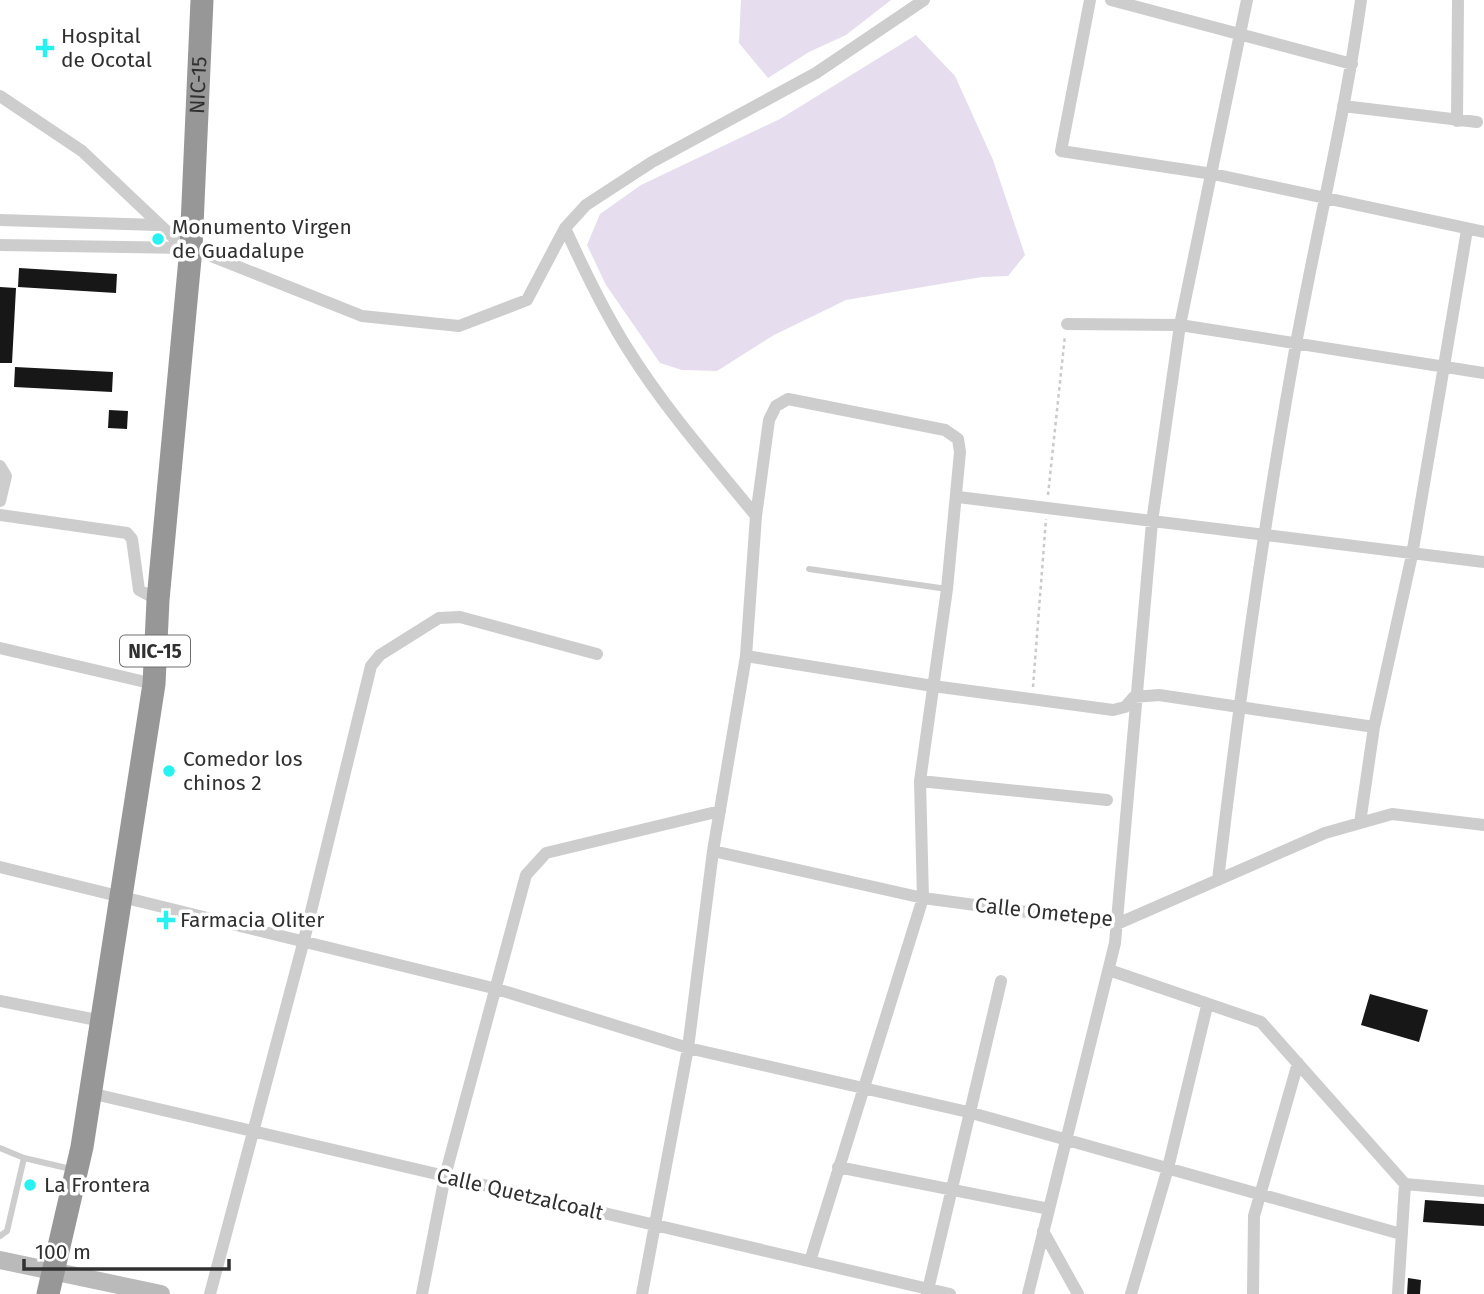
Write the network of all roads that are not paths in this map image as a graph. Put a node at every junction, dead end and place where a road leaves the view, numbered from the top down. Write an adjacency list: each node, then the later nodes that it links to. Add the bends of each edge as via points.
1 (202, 0): 22 (highway, NIC-15 / NIC-15)
2 (924, 0): 18 (street, via 816,73 652,162 586,205)
3 (1090, 0): 14 (street, via 1061,151)
4 (1111, 0): 8 (street)
5 (1247, 0): 8 (street)
6 (1361, 0): 9 (street)
7 (1458, 0): 12 (street)
8 (1241, 36): 9 (street); 14 (street)
9 (1352, 64): 11 (street)
10 (0, 96): 17 (street, via 82,151)
11 (1343, 106): 12 (street); 15 (street)
12 (1457, 121): 13 (street)
13 (1477, 122)
14 (1213, 174): 15 (street); 24 (street)
15 (1324, 198): 19 (street); 25 (street)
16 (0, 220): 17 (street)
17 (157, 225): 22 (street)
18 (565, 228): 22 (street, via 527,300 459,326 362,316); 32 (street, via 629,352)
19 (1467, 230): 20 (street); 26 (street)
20 (1484, 232)
21 (0, 245): 22 (street)
22 (191, 248): 39 (highway, NIC-15 / NIC-15)
23 (1066, 324): 24 (street)
24 (1180, 325): 25 (street); 33 (street)
25 (1296, 344): 26 (street); 34 (street)
26 (1444, 369): 27 (street); 35 (street)
27 (1484, 373)
28 (1, 467): 30 (street, via 6,476)
29 (958, 497): 32 (street, via 958,439 945,430 788,399 776,406 769,420); 33 (street); 38 (street)
30 (0, 501)
31 (0, 515): 39 (street, via 127,533 132,539 139,590)
32 (756, 516): 42 (street)
33 (1152, 522): 34 (street); 45 (street)
34 (1263, 533): 35 (street); 46 (street)
35 (1412, 555): 36 (street); 47 (street)
36 (1484, 562)
37 (809, 569): 38 (lane)
38 (947, 589): 44 (street)
39 (158, 600): 43 (highway, NIC-15 / NIC-15)
40 (0, 648): 43 (street)
41 (597, 654): 59 (street, via 460,617 439,618 380,655 371,666)
42 (746, 656): 44 (street); 50 (street)
43 (153, 684): 56 (highway, NIC-15 / NIC-15)
44 (933, 686): 45 (street, via 1113,710 1125,707); 48 (street)
45 (1134, 697): 46 (street, via 1145,694); 58 (street)
46 (1239, 704): 47 (street); 55 (street)
47 (1374, 727): 51 (street)
48 (920, 780): 49 (street); 57 (street)
49 (1107, 800)
50 (720, 811): 53 (street); 62 (street, via 546,853 526,875)
51 (1360, 823): 52 (street, Calle Ometepe, via 1392,814); 55 (street, Calle Ometepe, via 1325,833)
52 (1484, 825)
53 (713, 851): 57 (street, Calle Ometepe); 66 (street)
54 (0, 867): 56 (street)
55 (1219, 880): 58 (street, Calle Ometepe)
56 (121, 896): 59 (street); 65 (highway, NIC-15 / NIC-15)
57 (923, 898): 58 (street, Calle Ometepe); 68 (street)
58 (1117, 923): 60 (street)
59 (304, 940): 62 (street); 71 (street)
60 (1109, 970): 64 (street); 72 (street)
61 (1001, 981): 70 (street)
62 (498, 989): 66 (street); 78 (street)
63 (0, 1001): 65 (street)
64 (1207, 1006): 67 (street, via 1261,1022); 76 (street)
65 (102, 1021): 69 (highway, NIC-15 / NIC-15)
66 (688, 1048): 68 (street); 84 (street)
67 (1298, 1063): 79 (street); 82 (street)
68 (862, 1087): 70 (street); 75 (street)
69 (90, 1093): 71 (street, Calle Quetzalcoalt); 77 (highway, NIC-15 / NIC-15)
70 (968, 1112): 72 (street); 80 (street)
71 (253, 1131): 78 (street, Calle Quetzalcoalt); 93 (street)
72 (1066, 1139): 76 (street); 83 (street)
73 (0, 1148): 74 (lane)
74 (24, 1158): 77 (lane); 87 (lane, via 7,1231)
75 (838, 1167): 80 (street); 89 (street)
76 (1168, 1168): 82 (street); 99 (street)
77 (76, 1171): 90 (highway, NIC-15 / NIC-15)
78 (446, 1176): 84 (street, Calle Quetzalcoalt); 94 (street)
79 (1405, 1184): 81 (street); 86 (street)
80 (950, 1189): 83 (street); 91 (street)
81 (1484, 1191)
82 (1259, 1194): 86 (street); 100 (street, via 1254,1216)
83 (1049, 1209): 85 (street)
84 (656, 1226): 89 (street, Calle Quetzalcoalt); 95 (street)
85 (1043, 1231): 97 (street); 98 (street)
86 (1401, 1234): 101 (street)
87 (0, 1236)
88 (0, 1260): 90 (main road)
89 (810, 1262): 91 (street, Calle Quetzalcoalt)
90 (47, 1286): 92 (main road)
91 (928, 1291): 96 (street, Calle Quetzalcoalt)
92 (162, 1294)
93 (210, 1294)
94 (422, 1294)
95 (642, 1294)
96 (950, 1294)
97 (1028, 1294)
98 (1078, 1294)
99 (1131, 1294)
100 (1253, 1294)
101 (1398, 1294)

